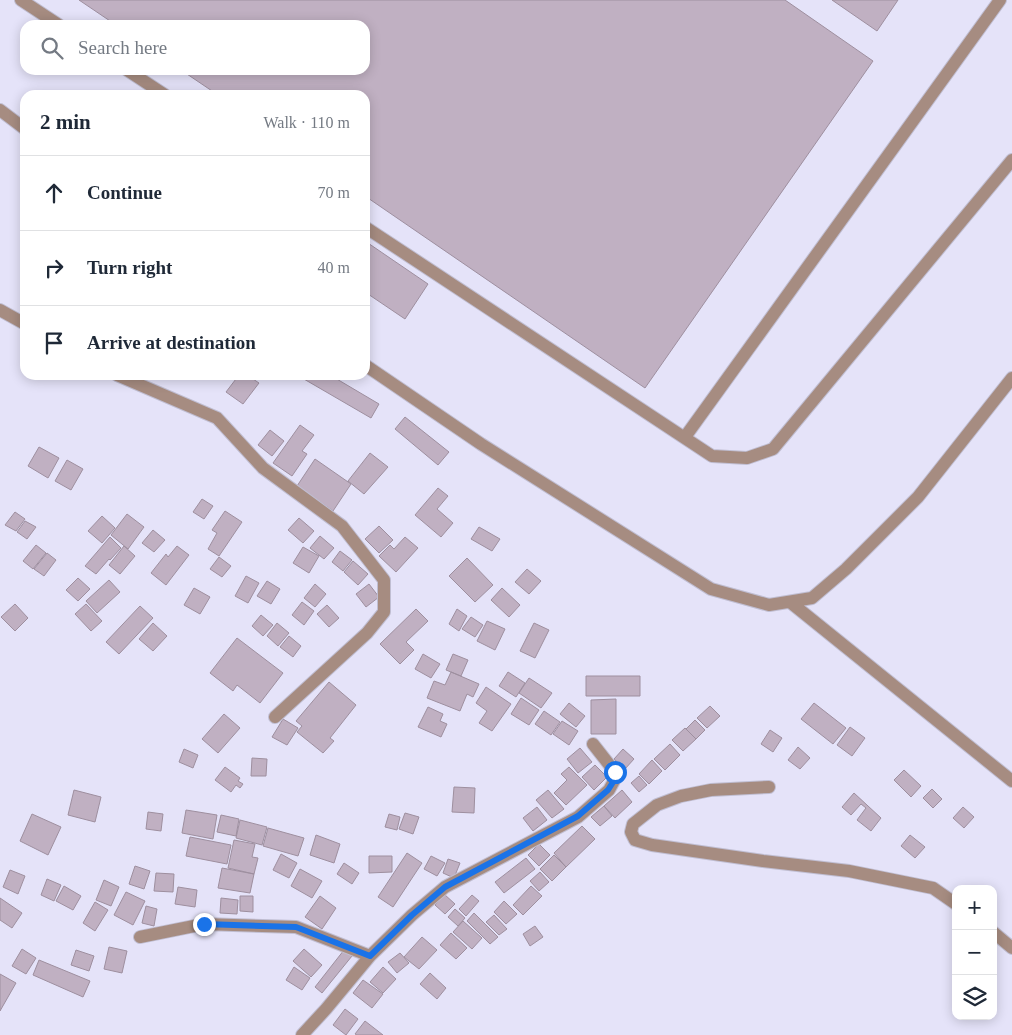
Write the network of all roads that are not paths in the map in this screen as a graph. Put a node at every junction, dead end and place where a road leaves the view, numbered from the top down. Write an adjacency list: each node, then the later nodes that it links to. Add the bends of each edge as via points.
1 (21, 0): 3 (street)
2 (1000, 0): 15 (street)
3 (51, 20)
4 (135, 75): 5 (street)
5 (157, 90)
6 (0, 110): 7 (street)
7 (20, 125)
8 (1012, 160): 15 (street, via 773,449 747,458 712,456)
9 (370, 230): 15 (street)
10 (0, 310): 11 (street)
11 (20, 321)
12 (370, 368): 16 (street, via 481,444 711,589 769,605)
13 (1012, 378): 16 (street, via 918,497 812,598)
14 (129, 380): 17 (street, via 217,418 263,468 342,526 384,580 384,612 367,633)
15 (685, 437)
16 (790, 602): 19 (street)
17 (275, 717)
18 (592, 744): 25 (street, via 615,772 615,779 608,790 578,816 445,887)
19 (1012, 781)
20 (769, 787): 21 (street, via 711,790 681,796 657,805 634,824 632,832 635,840 652,845 849,871 934,888)
21 (952, 901)
22 (997, 935): 24 (street)
23 (140, 937): 25 (street, via 204,924 296,927)
24 (1012, 948)
25 (370, 956): 26 (street)
26 (302, 1035)

